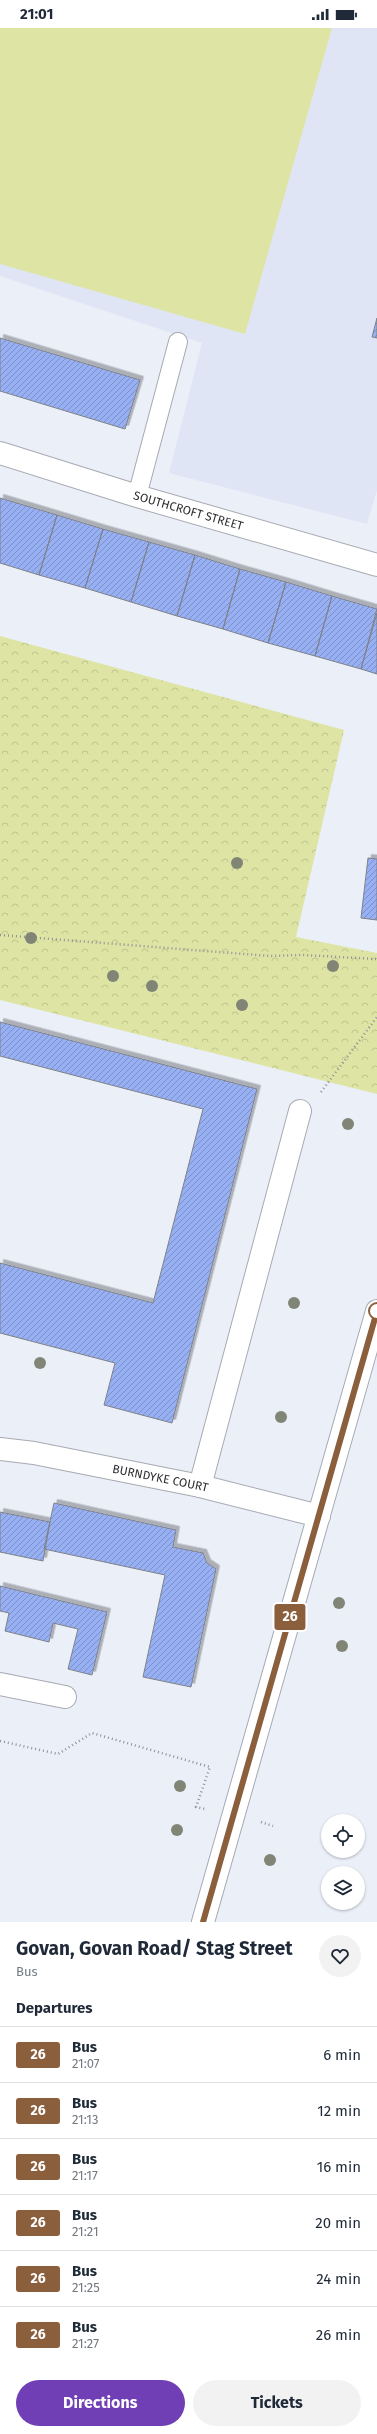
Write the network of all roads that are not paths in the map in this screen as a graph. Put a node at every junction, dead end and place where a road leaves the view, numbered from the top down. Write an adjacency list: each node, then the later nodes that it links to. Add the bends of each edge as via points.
1 (178, 342): 3 (lane)
2 (0, 453): 3 (street, SOUTHCROFT STREET)
3 (137, 496): 4 (street, SOUTHCROFT STREET)
4 (377, 565)
5 (300, 1111): 8 (street)
6 (377, 1311): 9 (street)
7 (0, 1449): 8 (street, BURNDYKE COURT, via 34,1452)
8 (200, 1486): 9 (street, BURNDYKE COURT)
9 (318, 1516): 12 (street)
10 (0, 1684): 11 (street)
11 (65, 1697)
12 (203, 1922)

